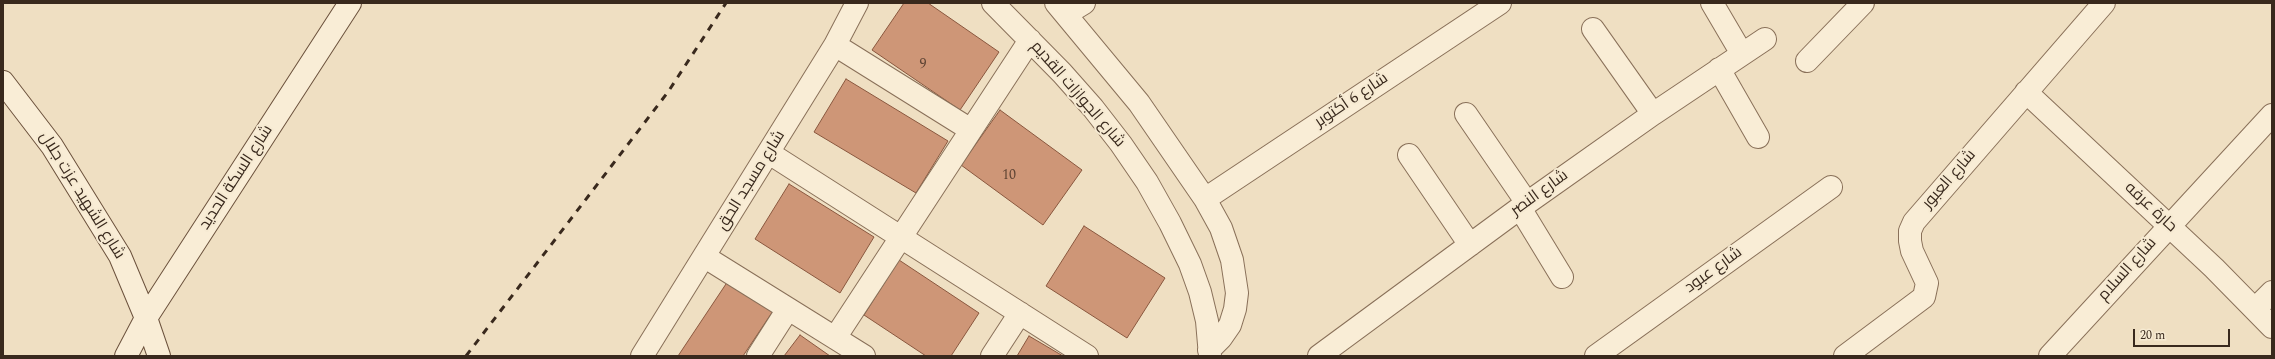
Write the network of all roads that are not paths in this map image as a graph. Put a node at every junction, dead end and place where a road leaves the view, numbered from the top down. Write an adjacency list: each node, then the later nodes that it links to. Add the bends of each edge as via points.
1 (350, 3): 37 (street, شارع السكة الحديد)
2 (857, 3): 12 (street, شارع مسجد الحق)
3 (993, 3): 11 (street, شارع الجوازات القديم)
4 (1500, 3): 26 (street, شارع 6 أكتوبر)
5 (1712, 3): 13 (street)
6 (1863, 3): 14 (street)
7 (2104, 3): 17 (street, شارع العبور)
8 (1069, 7): 26 (street, شارع الجوازات القديم, via 1140,103)
9 (1593, 29): 19 (street)
10 (1765, 39): 13 (street, شارع النصر)
11 (1030, 40): 21 (street); 40 (street, شارع الجوازات القديم, via 1093,108 1151,189 1190,264 1200,292 1207,321)
12 (835, 45): 21 (street); 23 (street, شارع مسجد الحق)
13 (1742, 54): 15 (street, شارع النصر)
14 (1807, 62)
15 (1719, 69): 19 (street, شارع النصر); 22 (street)
16 (3, 82): 37 (street, شارع الشهيد عزت جلال, via 52,146 87,200 120,256)
17 (2026, 92): 28 (street, حارة عرفه); 50 (street, شارع العبور, via 1914,222 1910,231 1910,241 1912,251 1928,283 1924,297)
18 (1466, 114): 27 (street)
19 (1653, 114): 27 (street, شارع النصر)
20 (2272, 115): 28 (street, شارع السلام)
21 (971, 130): 29 (street)
22 (1758, 137)
23 (769, 153): 29 (street); 31 (street, شارع مسجد الحق)
24 (1408, 155): 30 (street)
25 (1831, 187): 49 (street, شارع عبود)
26 (1205, 198): 40 (street, شارع الجوازات القديم, via 1223,234 1232,260 1237,293 1230,324)
27 (1524, 205): 30 (street, شارع النصر); 32 (street)
28 (2169, 226): 34 (street, حارة عرفه); 51 (street, شارع السلام)
29 (900, 237): 36 (street); 39 (street)
30 (1470, 245): 48 (street, شارع النصر)
31 (705, 257): 35 (street); 43 (street, شارع مسجد الحق)
32 (1562, 278)
33 (2272, 292): 34 (street)
34 (2256, 308): 38 (street, حارة عرفه)
35 (788, 309): 39 (street); 44 (street)
36 (1020, 313): 46 (street); 47 (street)
37 (146, 318): 41 (street, شارع السكة الحديد); 42 (street, شارع الشهيد عزت جلال)
38 (2272, 327)
39 (835, 338): 45 (street)
40 (1209, 353)
41 (126, 356)
42 (159, 356)
43 (642, 356)
44 (758, 356)
45 (864, 356)
46 (992, 356)
47 (1087, 356)
48 (1319, 356)
49 (1596, 356)
50 (1845, 356)
51 (2050, 356)

